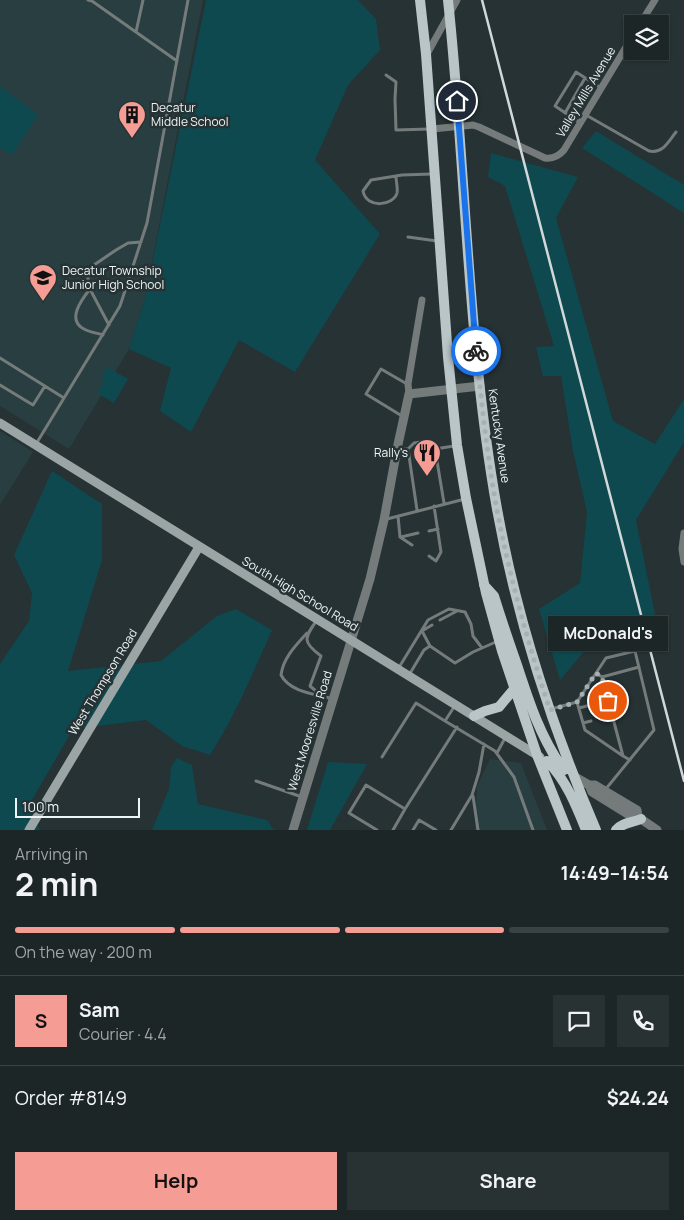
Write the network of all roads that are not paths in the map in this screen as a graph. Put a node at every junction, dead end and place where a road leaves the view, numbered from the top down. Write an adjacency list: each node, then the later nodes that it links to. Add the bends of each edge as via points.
1 (88, 0): 8 (lane)
2 (143, 0): 11 (lane)
3 (188, 0): 14 (lane)
4 (420, 0): 13 (main road)
5 (448, 0): 9 (main road, Kentucky Avenue)
6 (457, 0): 9 (street)
7 (655, 0): 10 (street)
8 (96, 2): 11 (lane)
9 (450, 14): 13 (street); 21 (main road, Kentucky Avenue)
10 (646, 15)
11 (136, 32): 14 (lane)
12 (624, 51): 17 (street, Valley Mills Avenue)
13 (426, 54): 22 (main road)
14 (177, 61): 28 (lane)
15 (386, 75): 22 (lane, via 396,82 396,130)
16 (586, 78): 17 (lane); 18 (lane); 18 (lane, via 576,72 555,106)
17 (602, 88): 19 (street, Valley Mills Avenue)
18 (565, 112): 20 (lane)
19 (585, 114): 20 (street, Valley Mills Avenue); 23 (lane, via 649,151 660,151)
20 (580, 122): 21 (street, Valley Mills Avenue, via 564,150 551,158 482,127)
21 (459, 126): 22 (street); 36 (main road, Kentucky Avenue)
22 (432, 129): 24 (main road)
23 (676, 132)
24 (436, 174): 25 (lane); 27 (main road)
25 (396, 176): 25 (lane, via 371,180 363,191 364,196 377,204 391,200 397,194)
26 (408, 237): 27 (lane)
27 (440, 241): 38 (main road)
28 (141, 242): 29 (lane, via 128,243 91,267 88,273); 31 (lane, via 120,306)
29 (90, 288): 31 (lane); 32 (lane, via 80,302 76,322 82,328)
30 (422, 300): 37 (street)
31 (109, 325): 32 (lane)
32 (103, 335): 39 (lane)
33 (0, 358): 35 (lane)
34 (0, 385): 35 (lane, via 33,405)
35 (45, 386): 39 (lane)
36 (480, 386): 38 (street); 87 (main road, Kentucky Avenue, via 493,486 507,559)
37 (409, 389): 38 (street); 40 (street); 40 (lane, via 381,369 366,394)
38 (451, 389): 43 (main road)
39 (64, 398): 42 (lane)
40 (404, 417): 44 (street)
41 (0, 423): 42 (main road, South High School Road)
42 (36, 445): 59 (main road, South High School Road)
43 (457, 446): 46 (lane); 47 (main road)
44 (397, 449): 45 (lane); 52 (street)
45 (408, 449): 46 (lane, via 414,443 430,441); 50 (lane)
46 (435, 449): 48 (lane)
47 (466, 498): 48 (lane); 62 (main road)
48 (444, 504): 49 (lane)
49 (434, 506): 50 (lane); 53 (lane)
50 (417, 510): 51 (lane)
51 (398, 516): 52 (lane); 57 (lane)
52 (384, 520): 69 (street)
53 (438, 529): 54 (lane); 60 (lane, via 442,552 436,561)
54 (429, 531)
55 (418, 534): 57 (lane)
56 (683, 536): 61 (street)
57 (400, 538): 58 (lane)
58 (412, 545)
59 (199, 547): 64 (main road, South High School Road); 111 (main road, West Thompson Road)
60 (429, 556)
61 (684, 562)
62 (484, 584): 70 (main road); 102 (main road, via 494,596 540,728)
63 (458, 610): 65 (lane); 67 (lane, via 449,608 428,620); 72 (lane, via 464,612 473,636)
64 (317, 619): 68 (lane); 69 (main road, South High School Road)
65 (440, 620)
66 (432, 625): 67 (lane)
67 (422, 631): 71 (lane); 74 (lane)
68 (308, 632): 79 (lane, via 307,644 321,656 310,686); 79 (lane, via 285,661 282,675 286,682 302,691)
69 (352, 640): 74 (main road, South High School Road); 80 (street, West Mooresville Road)
70 (499, 641): 72 (lane); 78 (main road)
71 (430, 646): 72 (lane, via 455,663); 76 (lane, via 424,650)
72 (482, 648)
73 (639, 667): 75 (lane, via 635,651 606,658); 77 (lane); 101 (lane, via 654,730)
74 (398, 669): 76 (main road, South High School Road)
75 (596, 673): 77 (lane); 82 (lane)
76 (409, 675): 83 (main road, South High School Road)
77 (602, 677): 81 (lane)
78 (514, 689): 88 (main road, via 499,707); 100 (main road)
79 (322, 696): 80 (lane)
80 (333, 699): 108 (street, West Mooresville Road)
81 (608, 701): 84 (lane); 89 (lane)
82 (577, 702): 86 (lane); 87 (lane)
83 (456, 704): 88 (main road, South High School Road); 91 (lane)
84 (598, 704)
85 (586, 706): 86 (lane)
86 (579, 708): 93 (lane)
87 (550, 710): 103 (main road, Kentucky Avenue)
88 (474, 716): 95 (main road, South High School Road)
89 (612, 716): 90 (lane); 98 (lane)
90 (602, 719)
91 (445, 721): 94 (lane); 99 (lane, via 416,703)
92 (590, 721): 93 (lane)
93 (583, 723): 98 (lane, via 585,730)
94 (457, 727): 96 (lane); 109 (lane)
95 (506, 736): 97 (lane); 100 (main road, South High School Road)
96 (484, 744): 97 (lane); 107 (lane)
97 (497, 753): 119 (lane, via 514,777)
98 (624, 756): 101 (lane)
99 (382, 757)
100 (542, 758): 102 (main road, South High School Road); 120 (main road); 121 (main road, via 554,768 566,786)
101 (630, 760): 106 (lane)
102 (564, 770): 103 (main road, South High School Road)
103 (575, 777): 105 (street, South High School Road); 122 (main road, Kentucky Avenue)
104 (256, 781): 108 (lane)
105 (589, 785): 106 (street, South High School Road); 110 (street, South High School Road, via 592,792 634,818)
106 (605, 790): 110 (street, South High School Road, via 637,810)
107 (472, 795): 117 (lane); 118 (lane)
108 (303, 797): 112 (street, West Mooresville Road)
109 (405, 810): 113 (lane, via 366,785 349,813); 114 (lane)
110 (640, 818): 123 (main road, via 622,824); 124 (street, South High School Road)
111 (29, 830)
112 (293, 830)
113 (377, 830)
114 (392, 830)
115 (413, 830): 116 (lane, via 419,820)
116 (436, 830)
117 (451, 830)
118 (478, 830)
119 (533, 830)
120 (567, 830)
121 (586, 830)
122 (596, 830)
123 (616, 830)
124 (657, 830)

